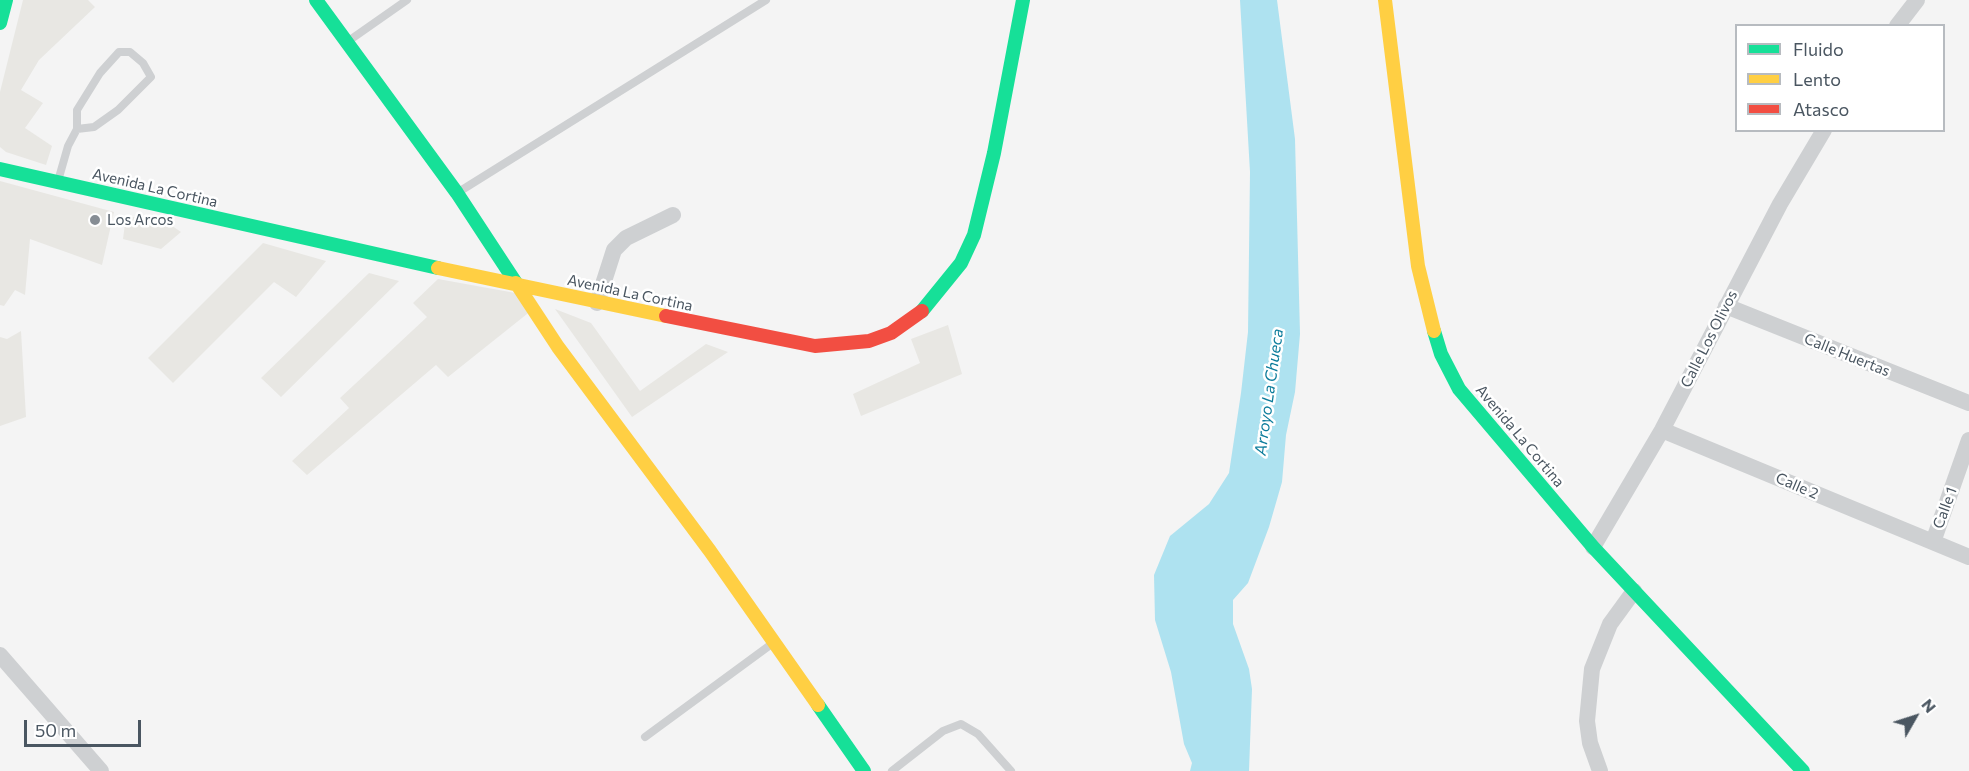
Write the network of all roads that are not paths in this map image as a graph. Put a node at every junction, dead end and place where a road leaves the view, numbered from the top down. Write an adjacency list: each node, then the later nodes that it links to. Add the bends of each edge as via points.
1 (6, 0): 8 (main road)
2 (315, 0): 10 (main road)
3 (407, 0): 10 (lane)
4 (766, 0): 15 (lane)
5 (1023, 0): 18 (main road, Avenida La Cortina, via 974,235 945,287 909,323 869,341 814,346)
6 (1385, 0): 24 (main road, Avenida La Cortina, via 1418,266 1442,354 1459,389)
7 (1917, 0): 9 (street)
8 (0, 23)
9 (1899, 24)
10 (346, 42): 15 (main road)
11 (77, 129): 11 (lane, via 94,128 151,77 130,52 119,52 100,73 77,110); 14 (lane)
12 (1823, 132): 19 (street, Calle Los Olivos)
13 (0, 169): 14 (main road, Avenida La Cortina)
14 (57, 182): 17 (main road, Avenida La Cortina)
15 (457, 193): 17 (main road)
16 (673, 215): 18 (street, via 626,238 614,250)
17 (519, 286): 18 (main road, Avenida La Cortina); 27 (main road, via 558,347)
18 (597, 303)
19 (1726, 306): 20 (street, Calle Huertas); 21 (street, Calle Los Olivos)
20 (1969, 403)
21 (1662, 430): 23 (street, Calle 2); 24 (street, Calle Los Olivos)
22 (1969, 440): 23 (street, Calle 1)
23 (1933, 542): 25 (street, Calle 2)
24 (1593, 547): 26 (main road, Avenida La Cortina)
25 (1969, 557)
26 (1634, 591): 34 (street, via 1610,624 1592,669 1587,721); 35 (main road, Avenida La Cortina)
27 (774, 643): 29 (lane); 31 (main road)
28 (0, 656): 30 (street)
29 (645, 737)
30 (101, 771)
31 (864, 771)
32 (892, 771): 33 (lane, via 943,731 961,724 978,734)
33 (1011, 771)
34 (1600, 771)
35 (1803, 771)

